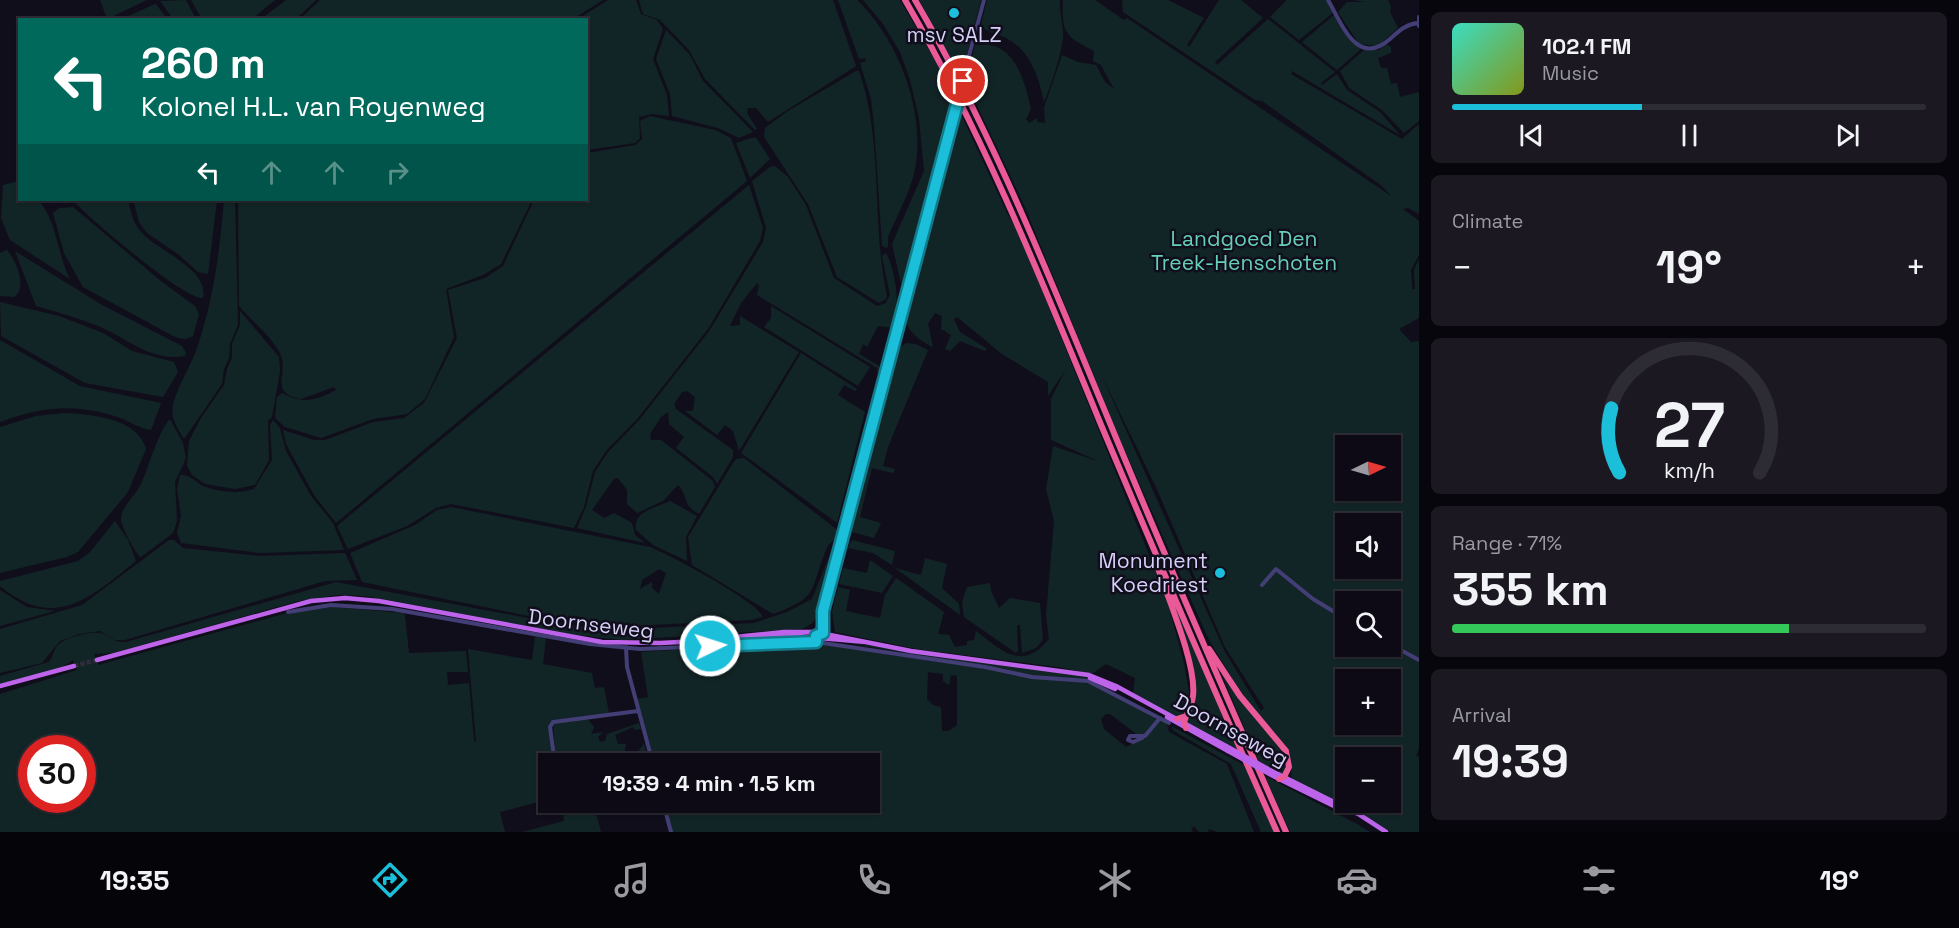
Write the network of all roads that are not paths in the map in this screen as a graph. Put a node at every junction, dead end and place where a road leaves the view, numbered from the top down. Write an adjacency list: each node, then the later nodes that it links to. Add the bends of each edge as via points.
1 (905, 0): 7 (highway, via 1004,189)
2 (915, 0): 16 (highway, via 1011,186)
3 (984, 0): 11 (street, bridge)
4 (1329, 0): 6 (street, via 1353,42 1365,48 1380,46 1405,26)
5 (1419, 17): 6 (street)
6 (1419, 24)
7 (1144, 527): 28 (highway, via 1190,673 1193,696); 36 (highway)
8 (1262, 585): 13 (street, via 1276,569)
9 (364, 598): 10 (street); 15 (main road, Doornseweg, via 602,642); 20 (main road, Doornseweg, via 311,601)
10 (364, 609): 12 (street, Doornseweg, via 331,605); 18 (street, Doornseweg, via 392,609)
11 (823, 611): 14 (street); 15 (street)
12 (288, 612)
13 (1335, 612)
14 (823, 633): 15 (main road, Doornseweg); 17 (main road, Doornseweg)
15 (816, 637): 17 (main road, Doornseweg); 18 (street, Doornseweg, via 651,649); 26 (street, Doornseweg, via 1032,677 1088,681)
16 (1201, 639): 33 (highway, via 1239,696 1286,751 1289,767); 37 (highway)
17 (866, 642): 23 (main road, Doornseweg)
18 (626, 647): 25 (street, via 626,664)
19 (1401, 650): 21 (street)
20 (97, 660)
21 (1419, 660)
22 (74, 666): 24 (main road)
23 (1055, 669): 27 (main road, Doornseweg, via 1103,679); 28 (main road, Doornseweg, via 1088,677)
24 (0, 686)
25 (639, 711): 31 (street, via 553,722 550,727); 32 (street)
26 (1160, 718): 29 (street, Doornseweg); 30 (street)
27 (1177, 719): 28 (highway)
28 (1186, 722): 33 (main road, Doornseweg, bridge)
29 (1169, 723)
30 (1142, 738)
31 (554, 753)
32 (649, 753)
33 (1278, 776): 38 (main road, Doornseweg); 39 (main road, Doornseweg, via 1360,815)
34 (666, 813): 35 (street)
35 (671, 832)
36 (1277, 832)
37 (1286, 832)
38 (1381, 832)
39 (1386, 832)

